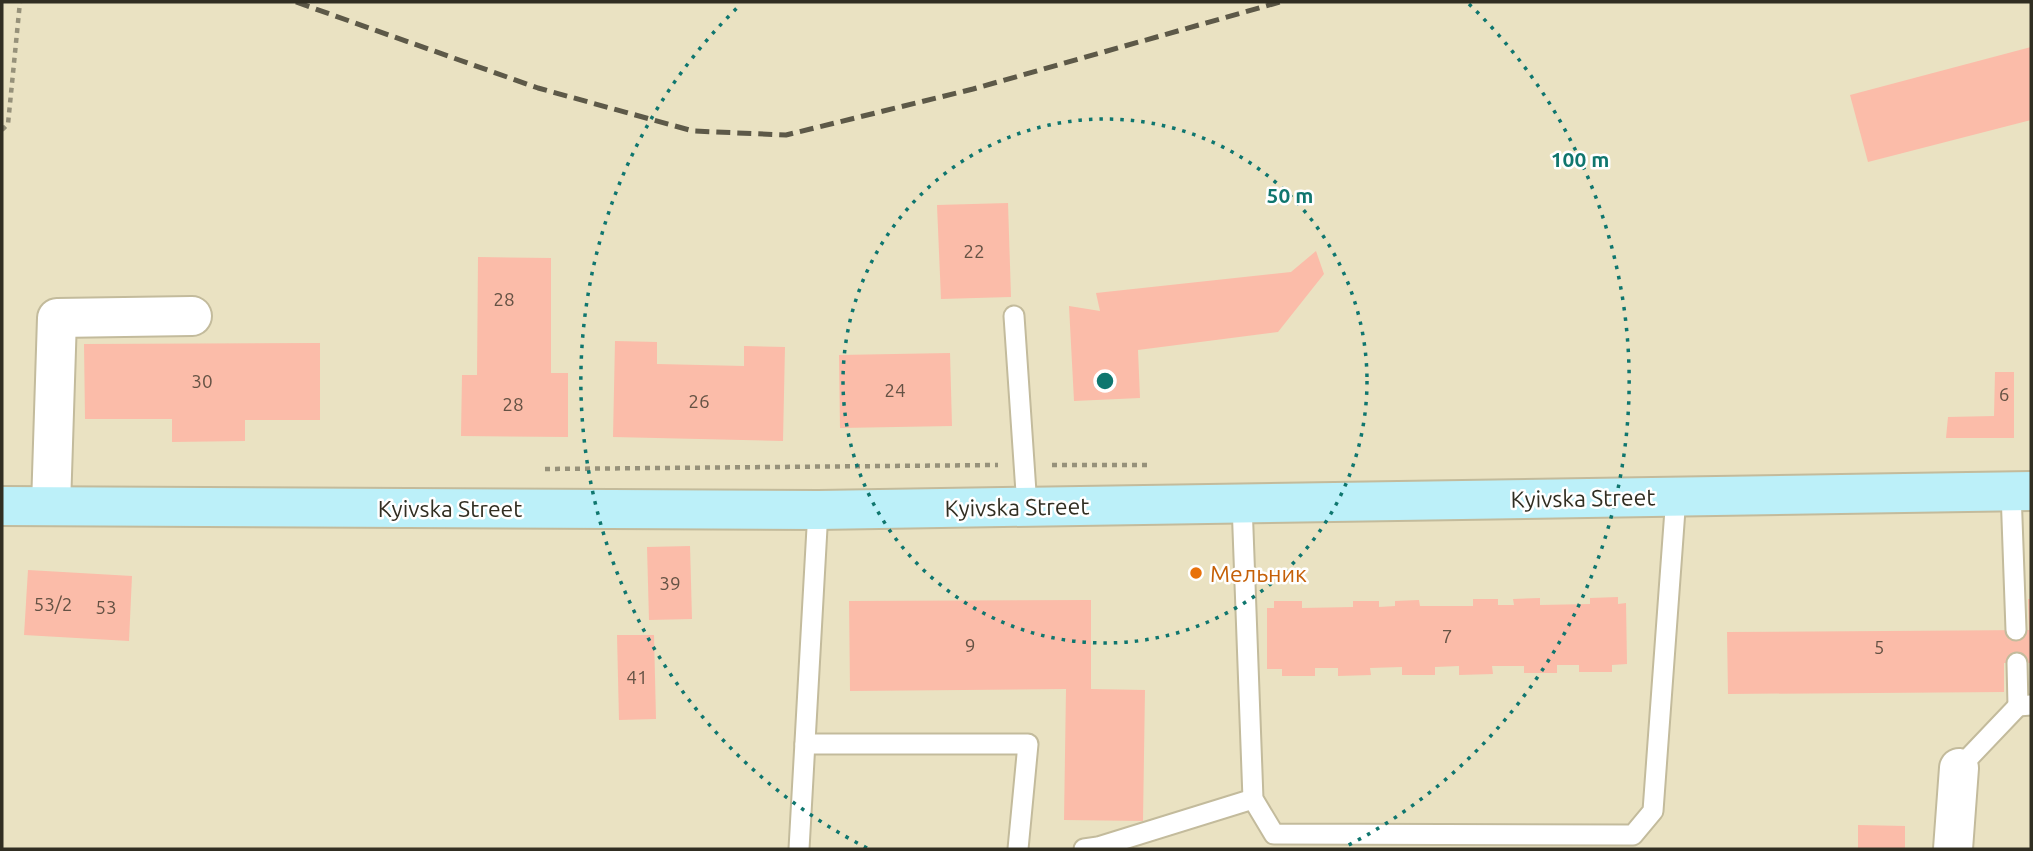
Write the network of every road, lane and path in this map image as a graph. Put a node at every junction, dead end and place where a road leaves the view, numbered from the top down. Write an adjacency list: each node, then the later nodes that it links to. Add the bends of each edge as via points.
1 (20, 2): 2 (path, via 8,124)
2 (2, 130)
3 (192, 316): 9 (street, via 57,318)
4 (1014, 316): 10 (lane)
5 (2021, 491): 6 (main road, Kyivska Street); 12 (lane)
6 (1676, 496): 7 (main road, Kyivska Street); 17 (lane, via 1653,811 1633,835 1274,834)
7 (1242, 503): 10 (main road, Kyivska Street); 17 (lane)
8 (2, 506): 9 (main road, Kyivska Street)
9 (51, 506): 11 (main road, Kyivska Street)
10 (1027, 507): 11 (main road, Kyivska Street)
11 (818, 510): 15 (lane)
12 (2016, 630)
13 (2017, 663): 14 (lane)
14 (2025, 706): 16 (lane)
15 (805, 744): 18 (lane); 19 (lane, via 1028,744)
16 (1959, 768): 21 (street)
17 (1253, 799): 20 (lane)
18 (799, 849)
19 (1018, 849)
20 (1084, 849)
21 (1953, 849)

